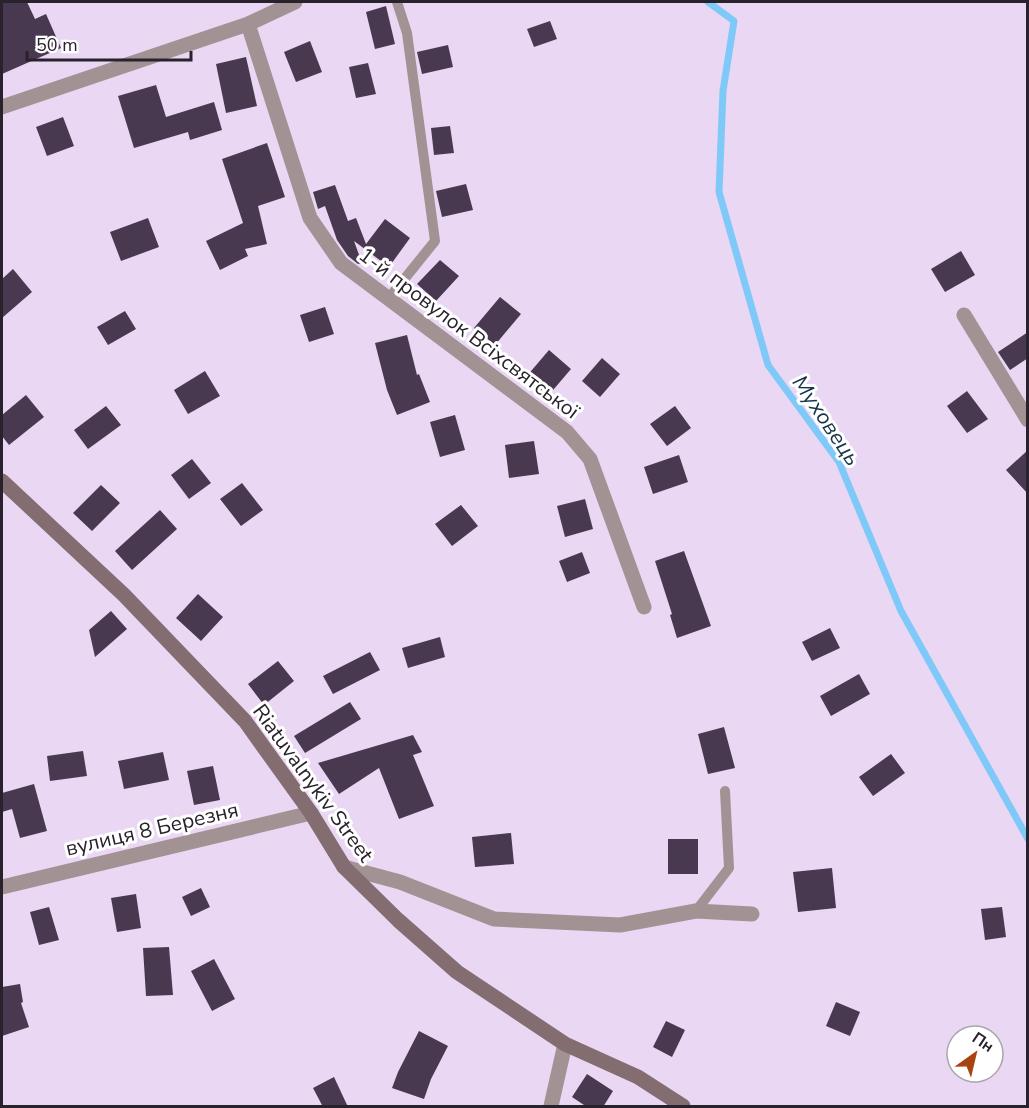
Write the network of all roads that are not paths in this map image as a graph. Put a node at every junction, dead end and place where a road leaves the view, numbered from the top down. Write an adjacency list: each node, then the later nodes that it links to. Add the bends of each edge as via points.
1 (295, 2): 3 (street)
2 (397, 2): 5 (lane, via 407,33 435,241)
3 (248, 24): 4 (street); 5 (street, 1-й провулок Всіхсвятської, via 310,218 341,263)
4 (2, 107)
5 (389, 298): 9 (street, 1-й провулок Всіхсвятської, via 567,432 590,459)
6 (964, 315): 7 (street)
7 (1028, 420)
8 (2, 481): 11 (main road, Riatuvalnykiv Street, via 124,594 245,721)
9 (644, 607)
10 (725, 791): 14 (lane, via 729,868)
11 (311, 813): 12 (main road, Riatuvalnykiv Street); 13 (street, вулиця 8 Березня)
12 (344, 867): 14 (street, via 400,882 494,919 620,925); 16 (main road, Riatuvalnykiv Street, via 457,972)
13 (2, 887)
14 (696, 911): 15 (street)
15 (752, 914)
16 (565, 1044): 17 (street); 18 (main road, Riatuvalnykiv Street, via 638,1077)
17 (551, 1107)
18 (683, 1107)

